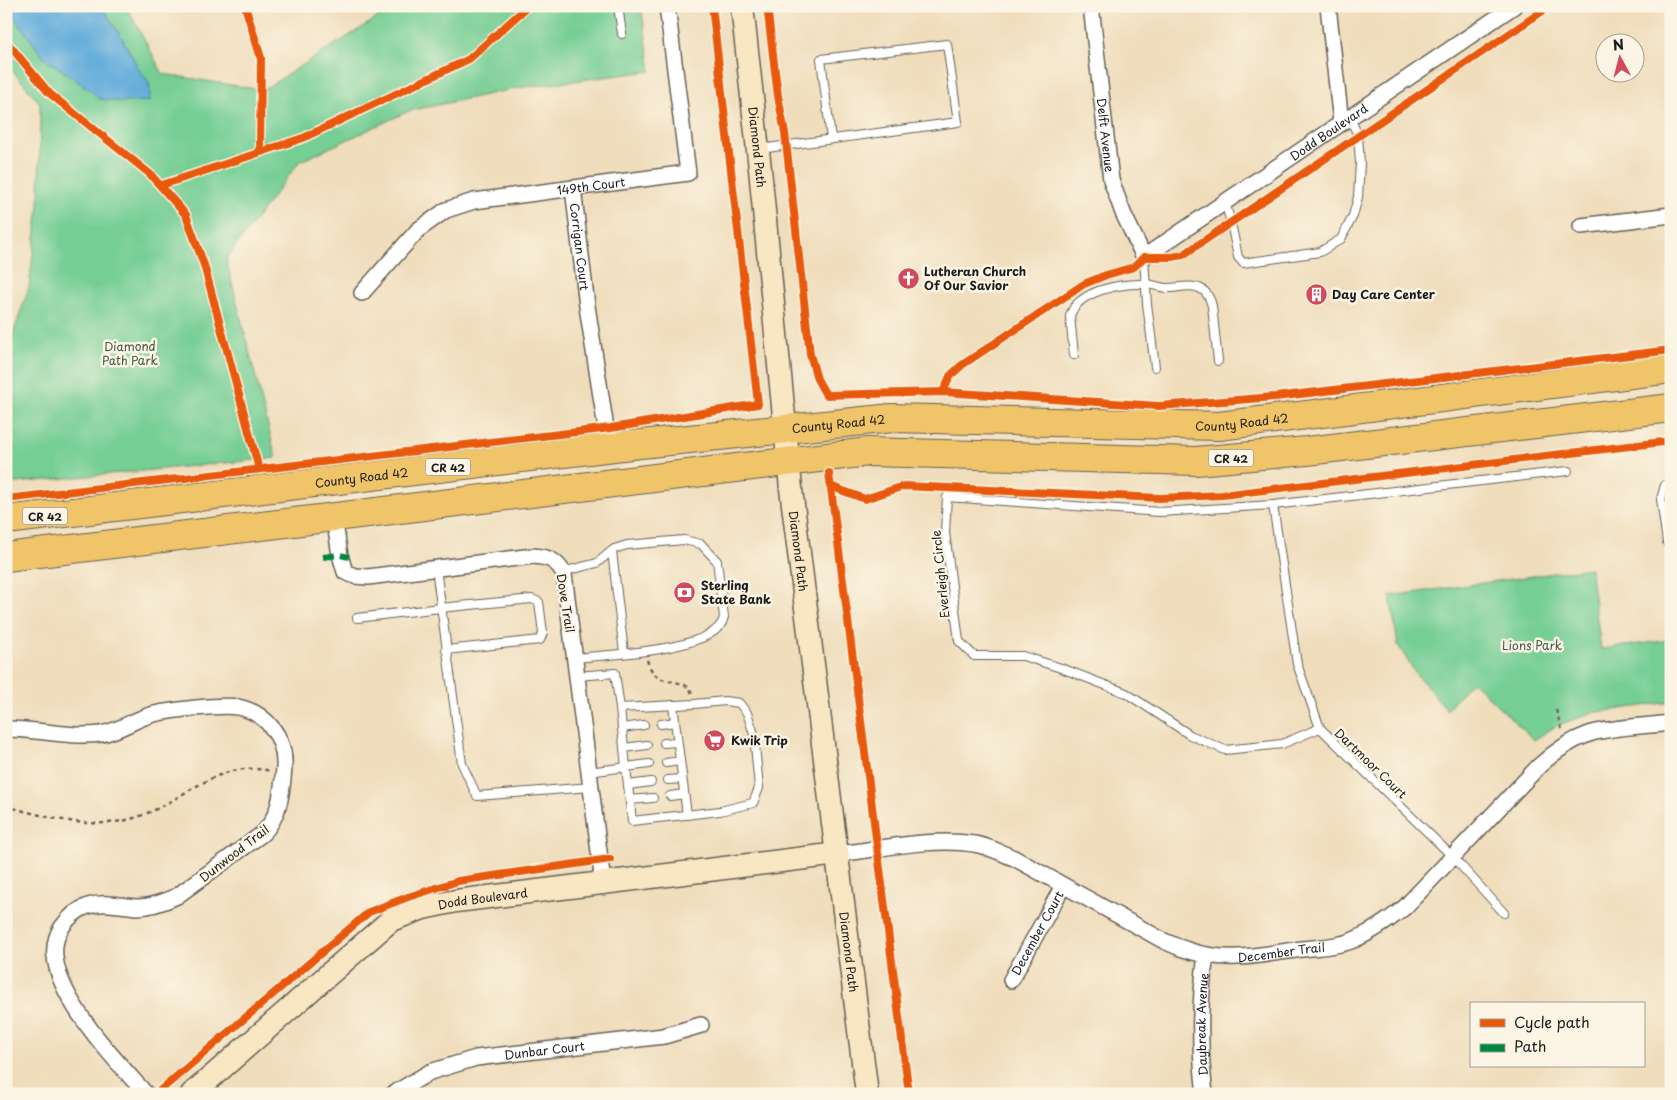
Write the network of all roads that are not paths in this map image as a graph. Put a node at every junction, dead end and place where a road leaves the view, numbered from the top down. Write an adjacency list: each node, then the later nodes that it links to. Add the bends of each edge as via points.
1 (618, 6): 7 (lane)
2 (668, 6): 11 (street, 149th Court, via 688,173)
3 (742, 6): 10 (street, Diamond Path)
4 (1092, 6): 15 (street, Delft Avenue, via 1111,180)
5 (1328, 6): 8 (street)
6 (1514, 6): 8 (street, Dodd Boulevard)
7 (622, 34)
8 (1345, 120): 12 (street, Dodd Boulevard); 12 (lane, via 1358,136 1360,163 1358,197 1341,240 1320,252 1243,264 1238,257)
9 (831, 139): 9 (lane, via 958,122 947,44 821,59); 10 (lane)
10 (758, 149): 23 (street, Diamond Path)
11 (573, 188): 17 (street, 149th Court, via 474,201 446,210 418,230); 24 (street, Corrigan Court, via 587,306)
12 (1225, 202): 15 (street, Dodd Boulevard)
13 (1671, 215): 14 (street)
14 (1581, 226)
15 (1144, 257): 16 (lane)
16 (1146, 284): 18 (lane, via 1103,288 1078,304 1070,316); 19 (lane, via 1166,288 1194,286 1206,293 1211,299); 20 (lane)
17 (362, 293)
18 (1074, 355)
19 (1218, 360)
20 (1155, 367)
21 (1671, 369): 23 (highway, County Road 42 / CR 42, via 1219,426 892,418)
22 (1671, 408): 25 (highway, CR 42, via 1196,461 868,452)
23 (786, 430): 24 (highway, County Road 42 / CR 42); 25 (street, Diamond Path)
24 (610, 448): 30 (highway, County Road 42 / CR 42)
25 (789, 462): 29 (highway, CR 42); 70 (street, Diamond Path)
26 (1568, 471): 28 (lane, Everleigh Circle)
27 (1671, 482): 31 (lane, via 1665,485 1661,498 1667,542)
28 (1273, 505): 49 (lane, Dartmoor Court, via 1297,664); 49 (lane, Everleigh Circle, via 1160,512 947,497 945,532 959,641 974,656 1023,656 1126,693 1190,735 1225,750 1282,744)
29 (334, 518): 33 (highway, CR 42); 34 (street, Dove Trail, via 346,572 368,577)
30 (6, 520)
31 (1671, 548)
32 (612, 551): 35 (lane, via 597,563); 39 (lane); 39 (lane, via 627,545 684,540 701,544 717,561 724,617 721,625 697,640 674,647)
33 (6, 557)
34 (436, 568): 35 (street, Dove Trail, via 533,556 553,561); 36 (lane)
35 (562, 572): 40 (street, Dove Trail)
36 (440, 608): 37 (lane); 38 (lane); 38 (lane, via 532,599 539,602 543,634 540,640)
37 (357, 618)
38 (446, 650): 64 (lane, via 462,764 477,796)
39 (624, 653): 40 (lane)
40 (574, 658): 41 (street, Dove Trail)
41 (577, 676): 43 (lane, via 615,673); 59 (street, Dove Trail)
42 (673, 705): 43 (lane); 44 (lane); 69 (lane, via 725,700 739,703 747,712 754,734 759,788 753,803)
43 (620, 708): 48 (lane)
44 (675, 722): 46 (lane); 51 (lane)
45 (1671, 723): 71 (street, December Trail, via 1590,734 1572,741 1539,766)
46 (661, 724)
47 (644, 725): 48 (lane)
48 (622, 728): 54 (lane)
49 (1320, 728): 71 (lane, Dartmoor Court)
50 (6, 729): 78 (street, Dunwood Trail, via 83,736 104,733 152,714 237,707 262,718 275,730 281,742 283,774 278,809 270,827 177,896 139,907 103,903 90,906 78,910 59,931 54,958 70,998 93,1033)
51 (677, 742): 52 (lane); 55 (lane)
52 (664, 743)
53 (647, 745): 54 (lane)
54 (624, 748): 58 (lane)
55 (680, 761): 56 (lane); 60 (lane)
56 (666, 762)
57 (649, 764): 58 (lane)
58 (626, 767): 59 (lane); 63 (lane)
59 (589, 772): 64 (street, Dove Trail)
60 (682, 779): 61 (lane); 65 (lane)
61 (668, 780)
62 (651, 782): 63 (lane)
63 (628, 785): 68 (lane)
64 (591, 787): 72 (street, Dove Trail)
65 (684, 794): 66 (lane); 69 (lane)
66 (670, 796)
67 (653, 798): 68 (lane)
68 (630, 800): 69 (lane, via 632,821)
69 (687, 815)
70 (838, 854): 72 (street, Dodd Boulevard); 73 (street, December Trail, via 933,842 975,844 1014,858); 81 (street, Diamond Path)
71 (1453, 857): 74 (lane, Dartmoor Court); 75 (street, December Trail, via 1388,921 1348,942 1244,956)
72 (603, 882): 79 (street, Dodd Boulevard, via 456,901 423,908 391,920)
73 (1063, 886): 75 (street, December Trail, via 1164,941); 76 (street, December Court)
74 (1504, 913)
75 (1206, 955): 82 (street, Daybreak Avenue, via 1200,1013)
76 (1011, 980)
77 (701, 1025): 80 (street, Dunbar Court, via 664,1036 476,1058 430,1072)
78 (146, 1094)
79 (192, 1094)
80 (393, 1094)
81 (867, 1094)
82 (1205, 1094)

